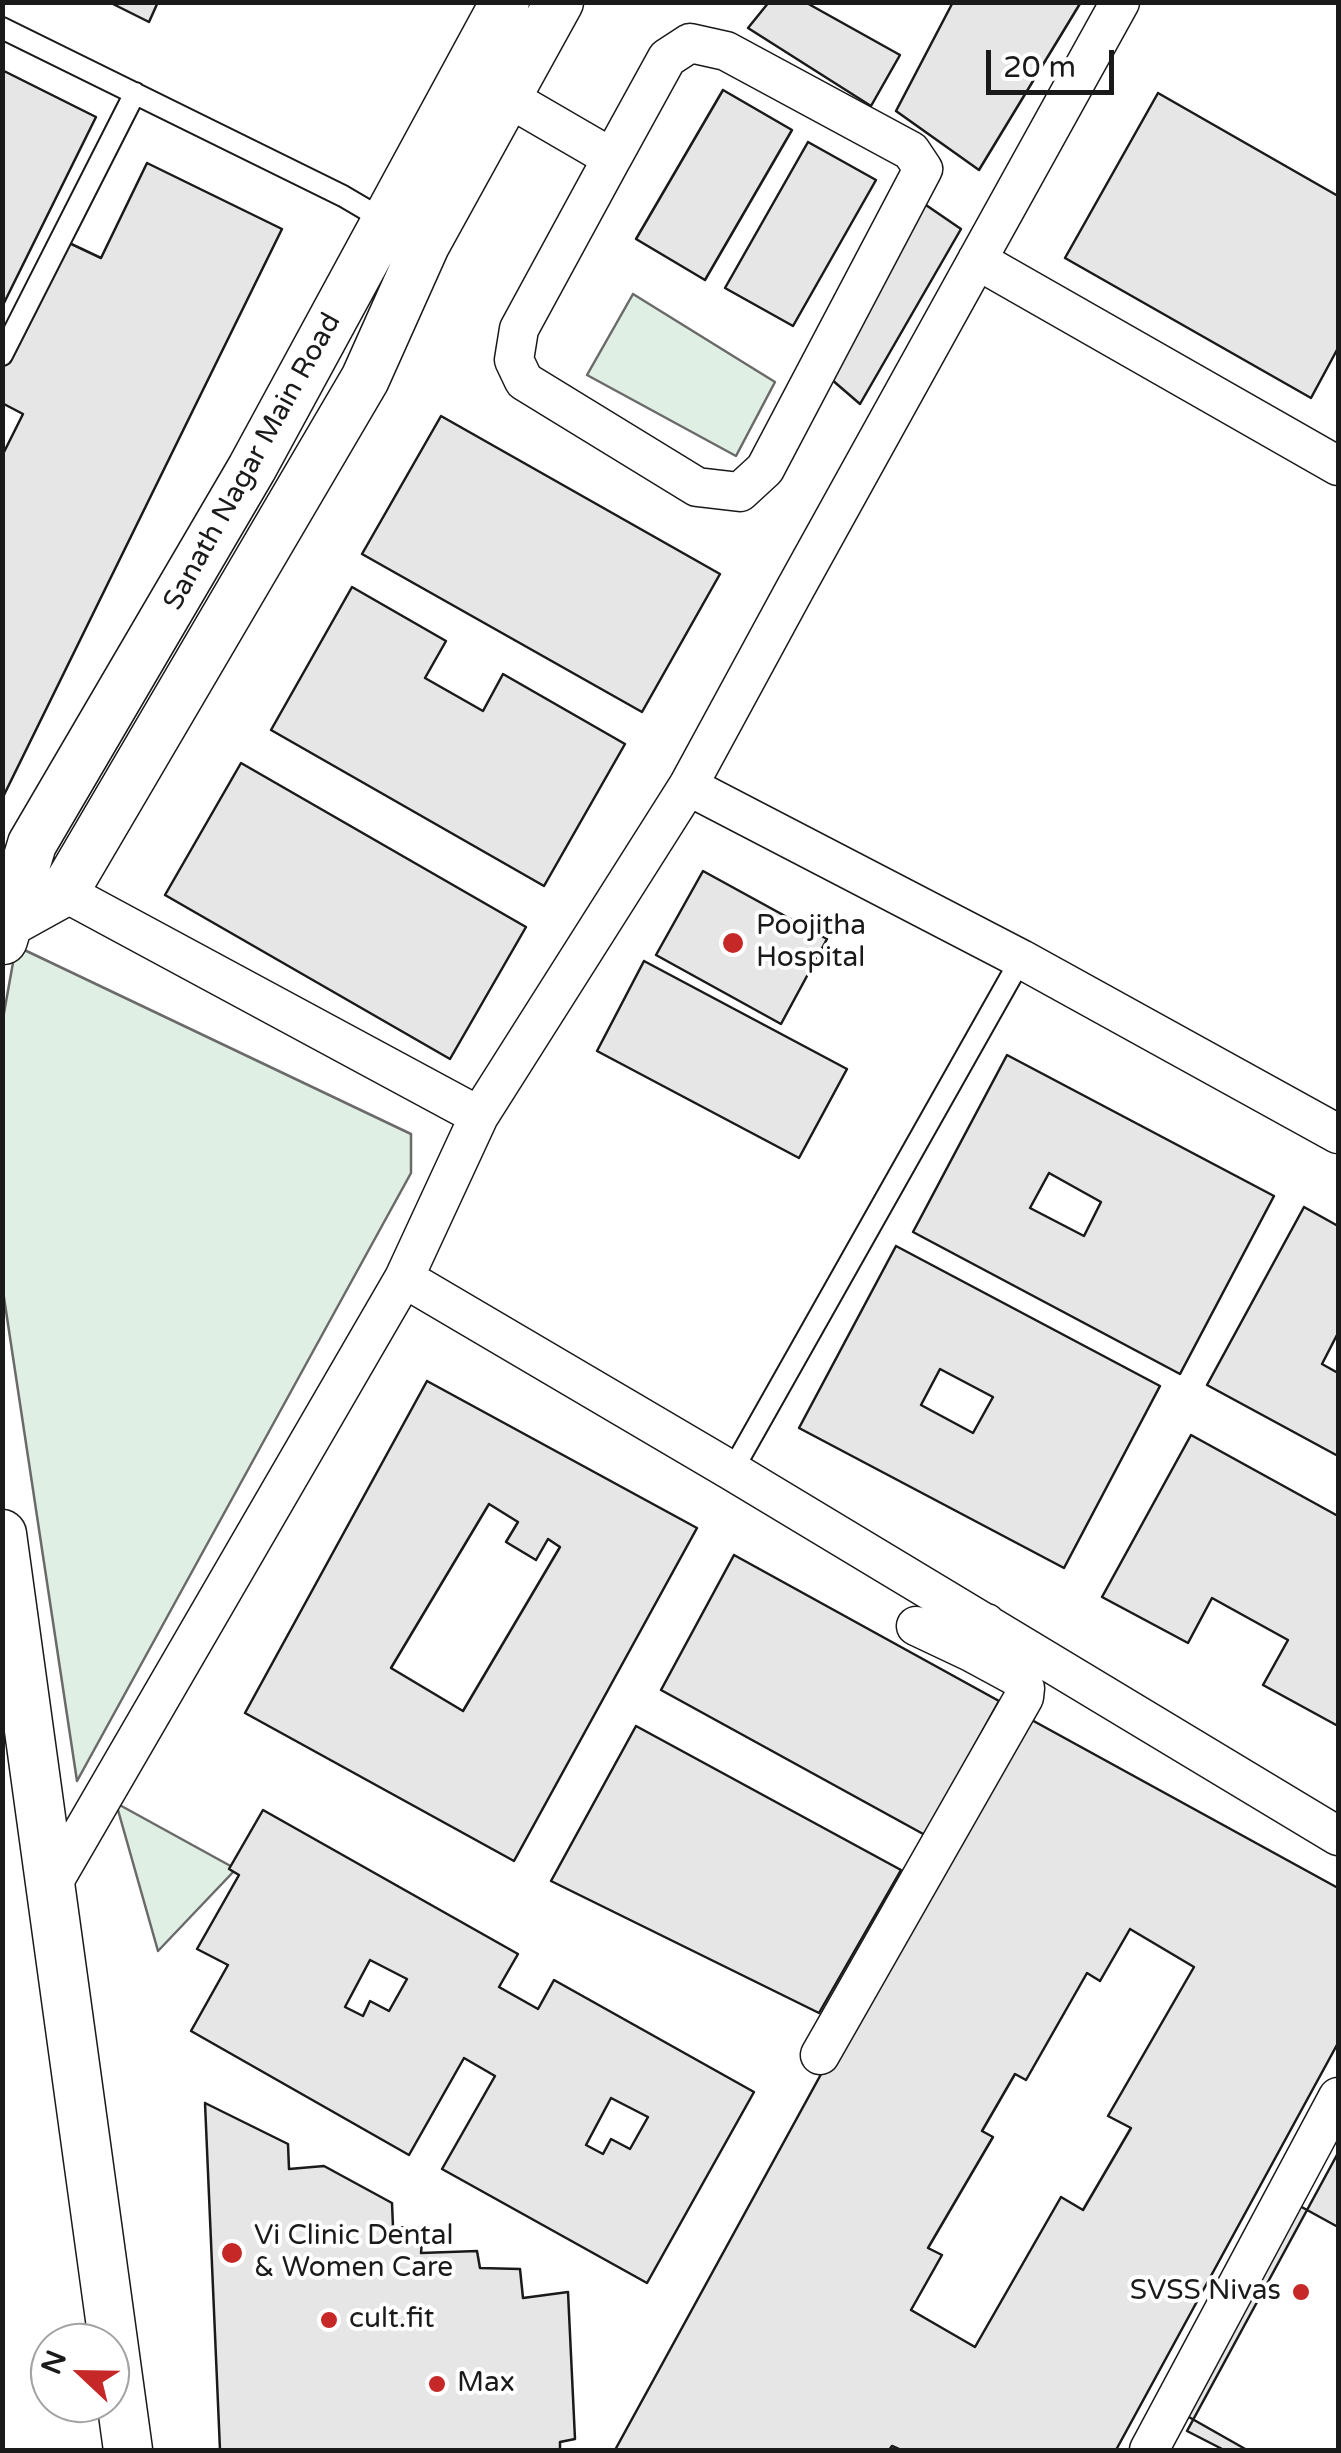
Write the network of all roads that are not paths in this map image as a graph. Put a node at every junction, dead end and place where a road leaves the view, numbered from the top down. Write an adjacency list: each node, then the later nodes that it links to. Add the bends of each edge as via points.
1 (505, 2): 8 (street, Sanath Nagar Main Road)
2 (558, 2): 6 (street)
3 (1120, 2): 9 (street)
4 (2, 28): 5 (lane)
5 (135, 93): 8 (lane); 10 (lane)
6 (507, 97): 7 (street); 8 (street)
7 (612, 158): 7 (street, via 666,58 690,44 726,51 912,151 923,169 765,469 740,492 698,487 524,381 514,360 519,328)
8 (406, 233): 13 (street, via 364,379); 14 (street, Sanath Nagar Main Road, via 252,468 32,844)
9 (977, 260): 11 (street); 12 (street)
10 (2, 355)
11 (1338, 466)
12 (688, 786): 15 (street); 16 (street)
13 (64, 892): 14 (street); 16 (street)
14 (5, 933)
15 (1021, 959): 17 (street); 19 (lane)
16 (479, 1116): 18 (street)
17 (1338, 1134)
18 (404, 1278): 19 (street); 23 (street)
19 (732, 1471): 21 (street)
20 (2, 1534): 23 (street)
21 (954, 1629): 22 (street); 24 (street, via 1020,1678 1024,1697)
22 (1338, 1836)
23 (50, 1888): 26 (street)
24 (820, 2055)
25 (1338, 2097): 27 (street)
26 (128, 2450)
27 (1150, 2450)

